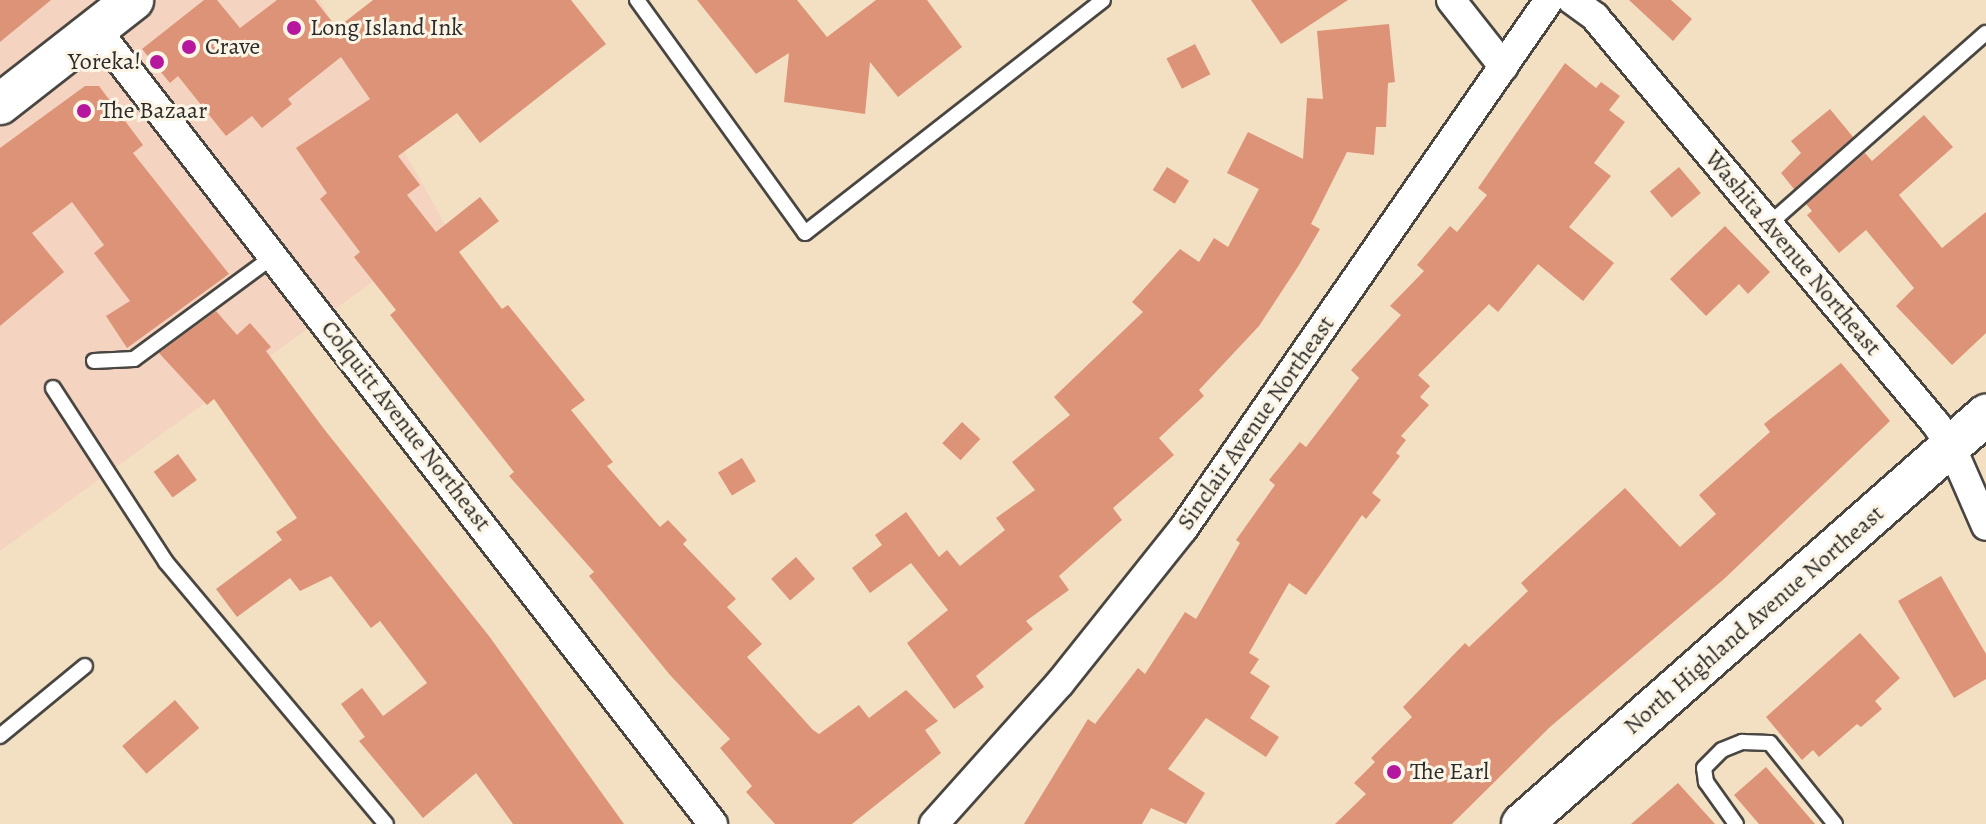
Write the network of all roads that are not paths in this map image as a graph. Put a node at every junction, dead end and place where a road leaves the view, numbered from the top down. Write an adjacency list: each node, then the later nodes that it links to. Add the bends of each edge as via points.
1 (133, 0): 7 (main road)
2 (637, 0): 3 (lane, via 805,233)
3 (1103, 0)
4 (1451, 0): 9 (street)
5 (1549, 0): 9 (street, Sinclair Avenue Northeast)
6 (1572, 0): 11 (street, Washita Avenue Northeast, via 1595,17)
7 (96, 29): 10 (main road); 12 (street, Colquitt Avenue Northeast)
8 (1986, 33): 11 (lane)
9 (1504, 67): 22 (street, Sinclair Avenue Northeast, via 1124,608)
10 (0, 104)
11 (1769, 224): 16 (street, Washita Avenue Northeast)
12 (275, 255): 13 (lane, via 134,359); 21 (street, Colquitt Avenue Northeast)
13 (94, 361)
14 (53, 388): 20 (lane, via 166,562)
15 (1986, 415): 16 (main road, North Highland Avenue Northeast)
16 (1951, 446): 17 (street, Washita Avenue Northeast); 23 (main road, North Highland Avenue Northeast)
17 (1986, 526)
18 (85, 666): 19 (lane)
19 (0, 736)
20 (386, 824)
21 (713, 824)
22 (934, 824)
23 (1522, 824)
24 (1736, 824): 25 (lane, via 1706,782 1704,768 1722,750 1742,742 1770,743)
25 (1835, 824)

